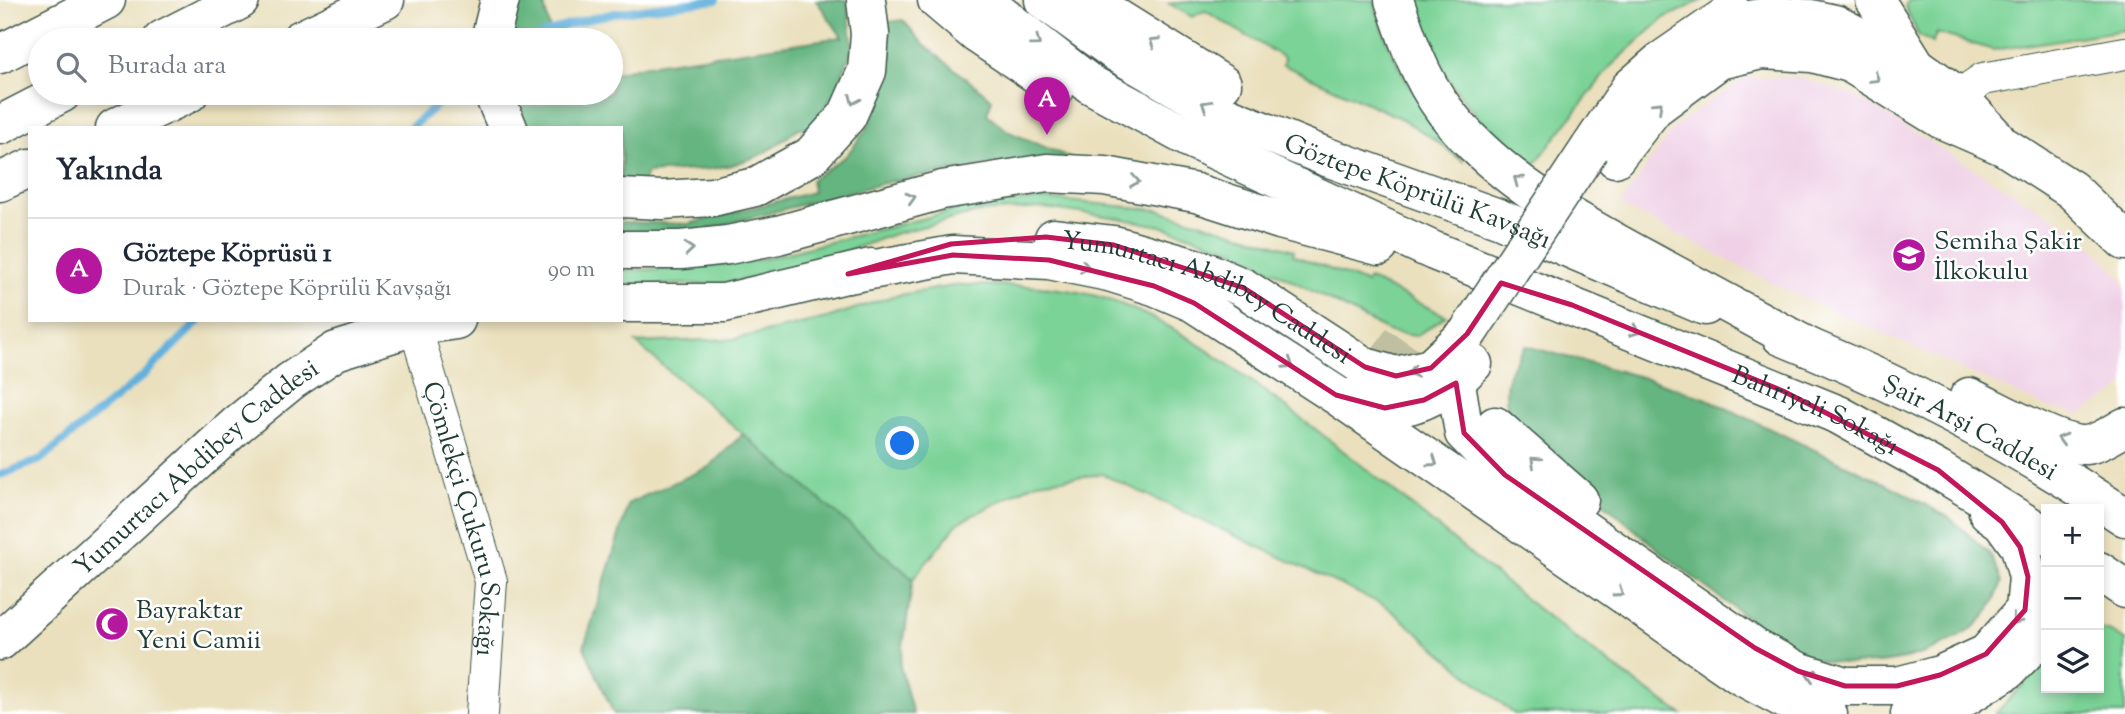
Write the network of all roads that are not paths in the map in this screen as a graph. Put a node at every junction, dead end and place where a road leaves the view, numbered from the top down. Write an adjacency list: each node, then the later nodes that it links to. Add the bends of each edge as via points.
1 (106, 0): 15 (main road)
2 (240, 0): 16 (main road)
3 (385, 0): 17 (main road)
4 (500, 0): 18 (main road)
5 (937, 0): 38 (main road, via 977,34 1118,128)
6 (982, 0): 42 (main road, Göztepe Köprülü Kavşağı, one-way to 42, via 1090,83 1191,139 1434,251)
7 (1044, 0): 35 (main road, Göztepe Köprülü Kavşağı, one-way to 7, via 1224,115 1114,51)
8 (1093, 0): 35 (main road, one-way to 8, via 1272,112)
9 (1394, 0): 47 (main road, one-way to 9, via 1556,208 1491,160 1445,111 1413,55)
10 (1748, 0): 14 (main road)
11 (1875, 0): 22 (main road)
12 (868, 17): 34 (main road, one-way to 34, via 867,71 847,116 811,156 755,187 712,197)
13 (1822, 19): 14 (main road, via 1772,16); 22 (main road); 28 (main road, one-way to 28, via 1850,63 1941,119); 29 (main road, one-way to 13, via 1719,60 1761,50)
14 (1712, 27): 29 (main road, via 1630,88)
15 (51, 28)
16 (185, 28)
17 (326, 28)
18 (493, 28)
19 (28, 40): 21 (main road)
20 (2125, 53): 23 (street)
21 (0, 54)
22 (1916, 66): 23 (main road)
23 (1971, 87): 28 (main road)
24 (39, 105): 26 (main road)
25 (164, 105): 27 (main road)
26 (0, 125)
27 (119, 126)
28 (2005, 147): 37 (main road, via 2072,190)
29 (1602, 153): 45 (main road)
30 (28, 169): 31 (main road)
31 (0, 182)
32 (28, 185): 33 (main road)
33 (0, 194)
34 (623, 198)
35 (1498, 218): 47 (main road, Göztepe Köprülü Kavşağı)
36 (1046, 237): 40 (main road, Yumurtacı Abdibey Caddesi, via 951,244); 45 (main road, Yumurtacı Abdibey Caddesi, one-way to 36, via 1431,368 1396,376 1365,367 1244,288 1205,271 1114,245); 46 (main road, via 1155,237 1191,248 1252,268)
37 (2125, 241)
38 (1379, 246): 39 (main road, one-way to 38, via 728,245 942,190 1047,173 1105,176 1196,193); 42 (main road)
39 (623, 250)
40 (848, 274): 41 (main road, Yumurtacı Abdibey Caddesi, via 724,303); 49 (main road, Yumurtacı Abdibey Caddesi, one-way to 49, via 953,255 1049,260 1110,272 1194,303)
41 (623, 303)
42 (1572, 305): 52 (main road, Bahriyeli Sokağı, one-way to 52, via 1839,415)
43 (442, 322): 44 (main road, Yumurtacı Abdibey Caddesi)
44 (415, 326): 60 (main road, Yumurtacı Abdibey Caddesi, via 337,351 291,381); 62 (street, Çömlekçi Çukuru Sokağı, via 491,581)
45 (1479, 339): 48 (main road)
46 (1376, 344)
47 (1810, 348): 51 (main road, one-way to 47, via 2085,445 2063,440 1939,383); 53 (main road, Şair Arşi Caddesi, via 1950,412)
48 (1456, 383): 49 (main road, via 1423,400 1385,408); 61 (main road, via 1464,433 1506,475)
49 (1336, 395): 63 (main road, Yumurtacı Abdibey Caddesi, one-way to 63, via 1741,676 1788,701)
50 (1496, 426): 61 (main road, one-way to 50)
51 (2125, 427)
52 (1938, 470): 54 (main road, Bahriyeli Sokağı); 61 (main road, one-way to 61, via 2002,522 2020,547 2028,577 2025,610 1986,654 1940,675 1897,686 1845,686 1798,671)
53 (2125, 517)
54 (2041, 533)
55 (2104, 574): 56 (main road)
56 (2125, 589)
57 (2104, 598): 58 (main road)
58 (2125, 599)
59 (2041, 636): 64 (main road, via 2008,670 1957,702)
60 (0, 641)
61 (1755, 648)
62 (482, 714)
63 (1828, 714)
64 (1910, 714)

